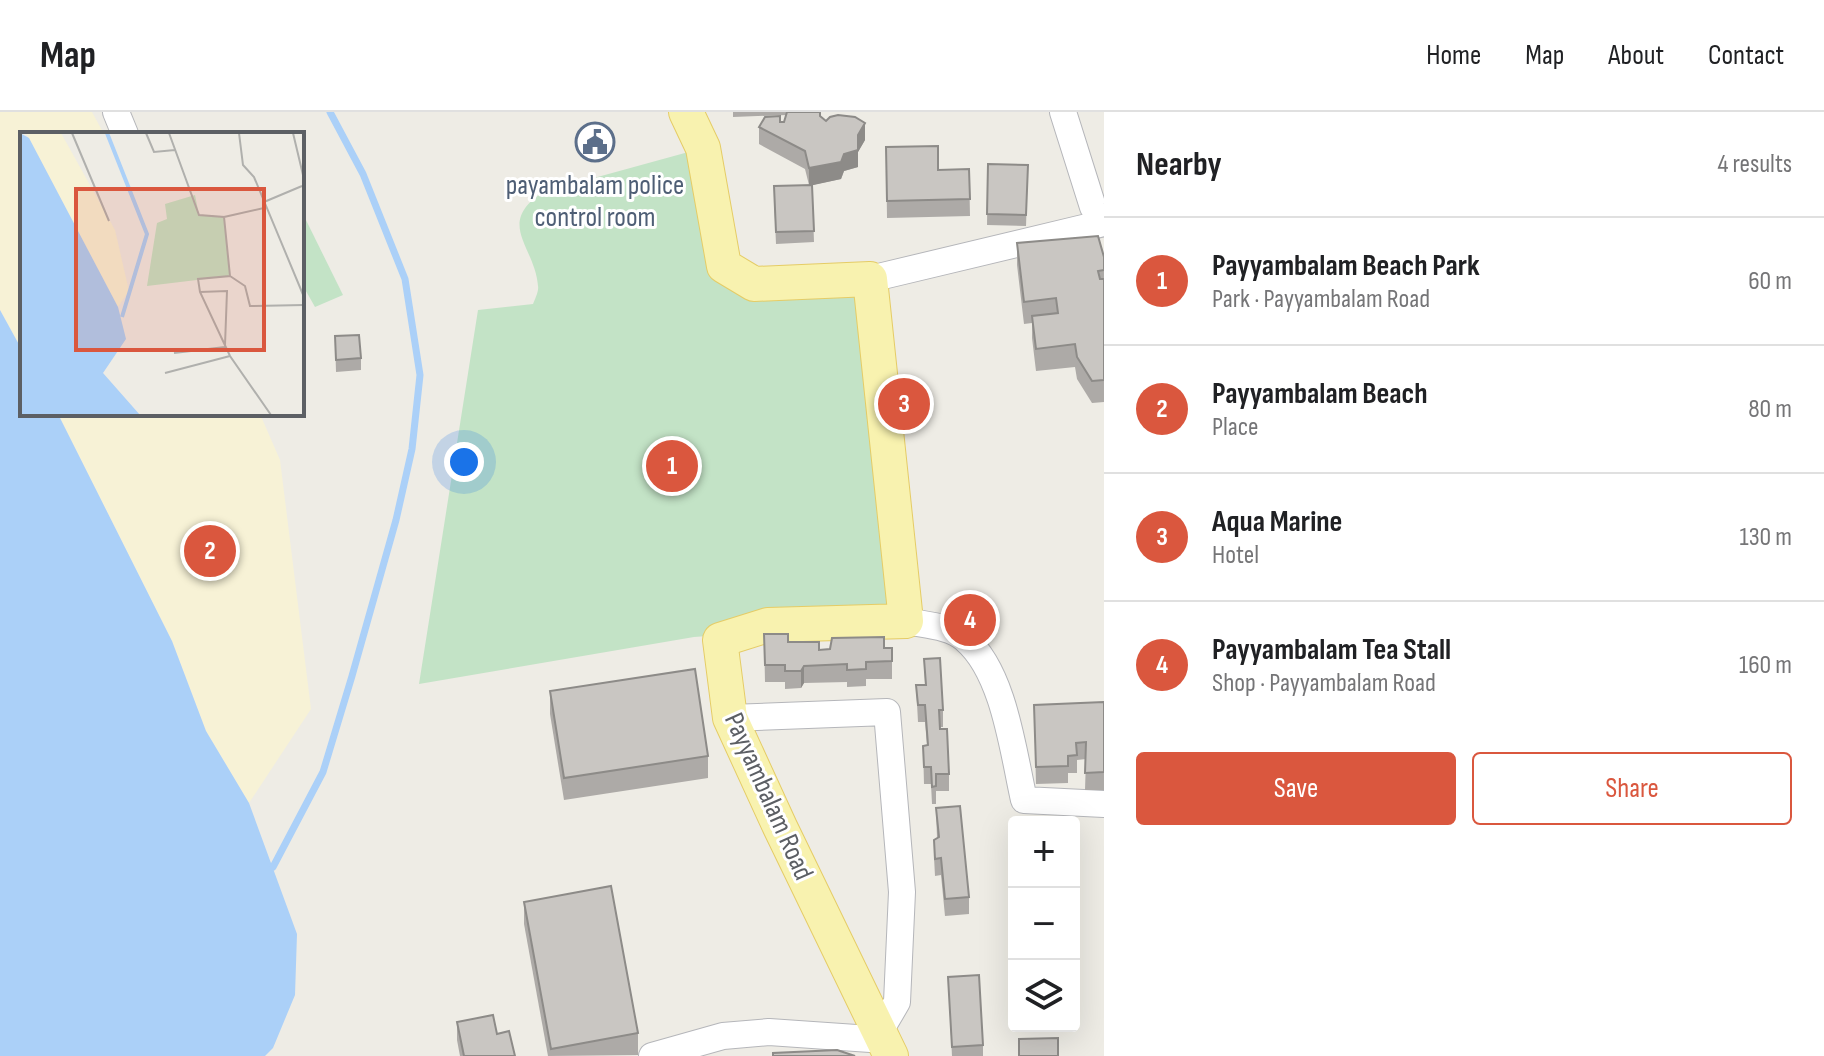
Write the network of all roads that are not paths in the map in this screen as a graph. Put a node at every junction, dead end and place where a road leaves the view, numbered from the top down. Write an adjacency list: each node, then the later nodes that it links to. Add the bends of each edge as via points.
1 (116, 112): 4 (street)
2 (686, 112): 8 (main road, via 703,148 724,266 754,284)
3 (1063, 112): 7 (street, via 1093,207)
4 (124, 132)
5 (1104, 194): 6 (street)
6 (1104, 205)
7 (1104, 221): 8 (street)
8 (870, 279): 9 (main road)
9 (906, 621): 10 (main road, Payyambalam Road, via 768,625 720,640); 11 (street, Payyambalam Road, via 966,639 996,681 1024,800)
10 (730, 718): 12 (main road, Payyambalam Road); 12 (street, via 887,712 902,892 897,1002)
11 (1104, 804)
12 (885, 1042): 13 (street, via 769,1032 723,1036)
13 (652, 1056)

